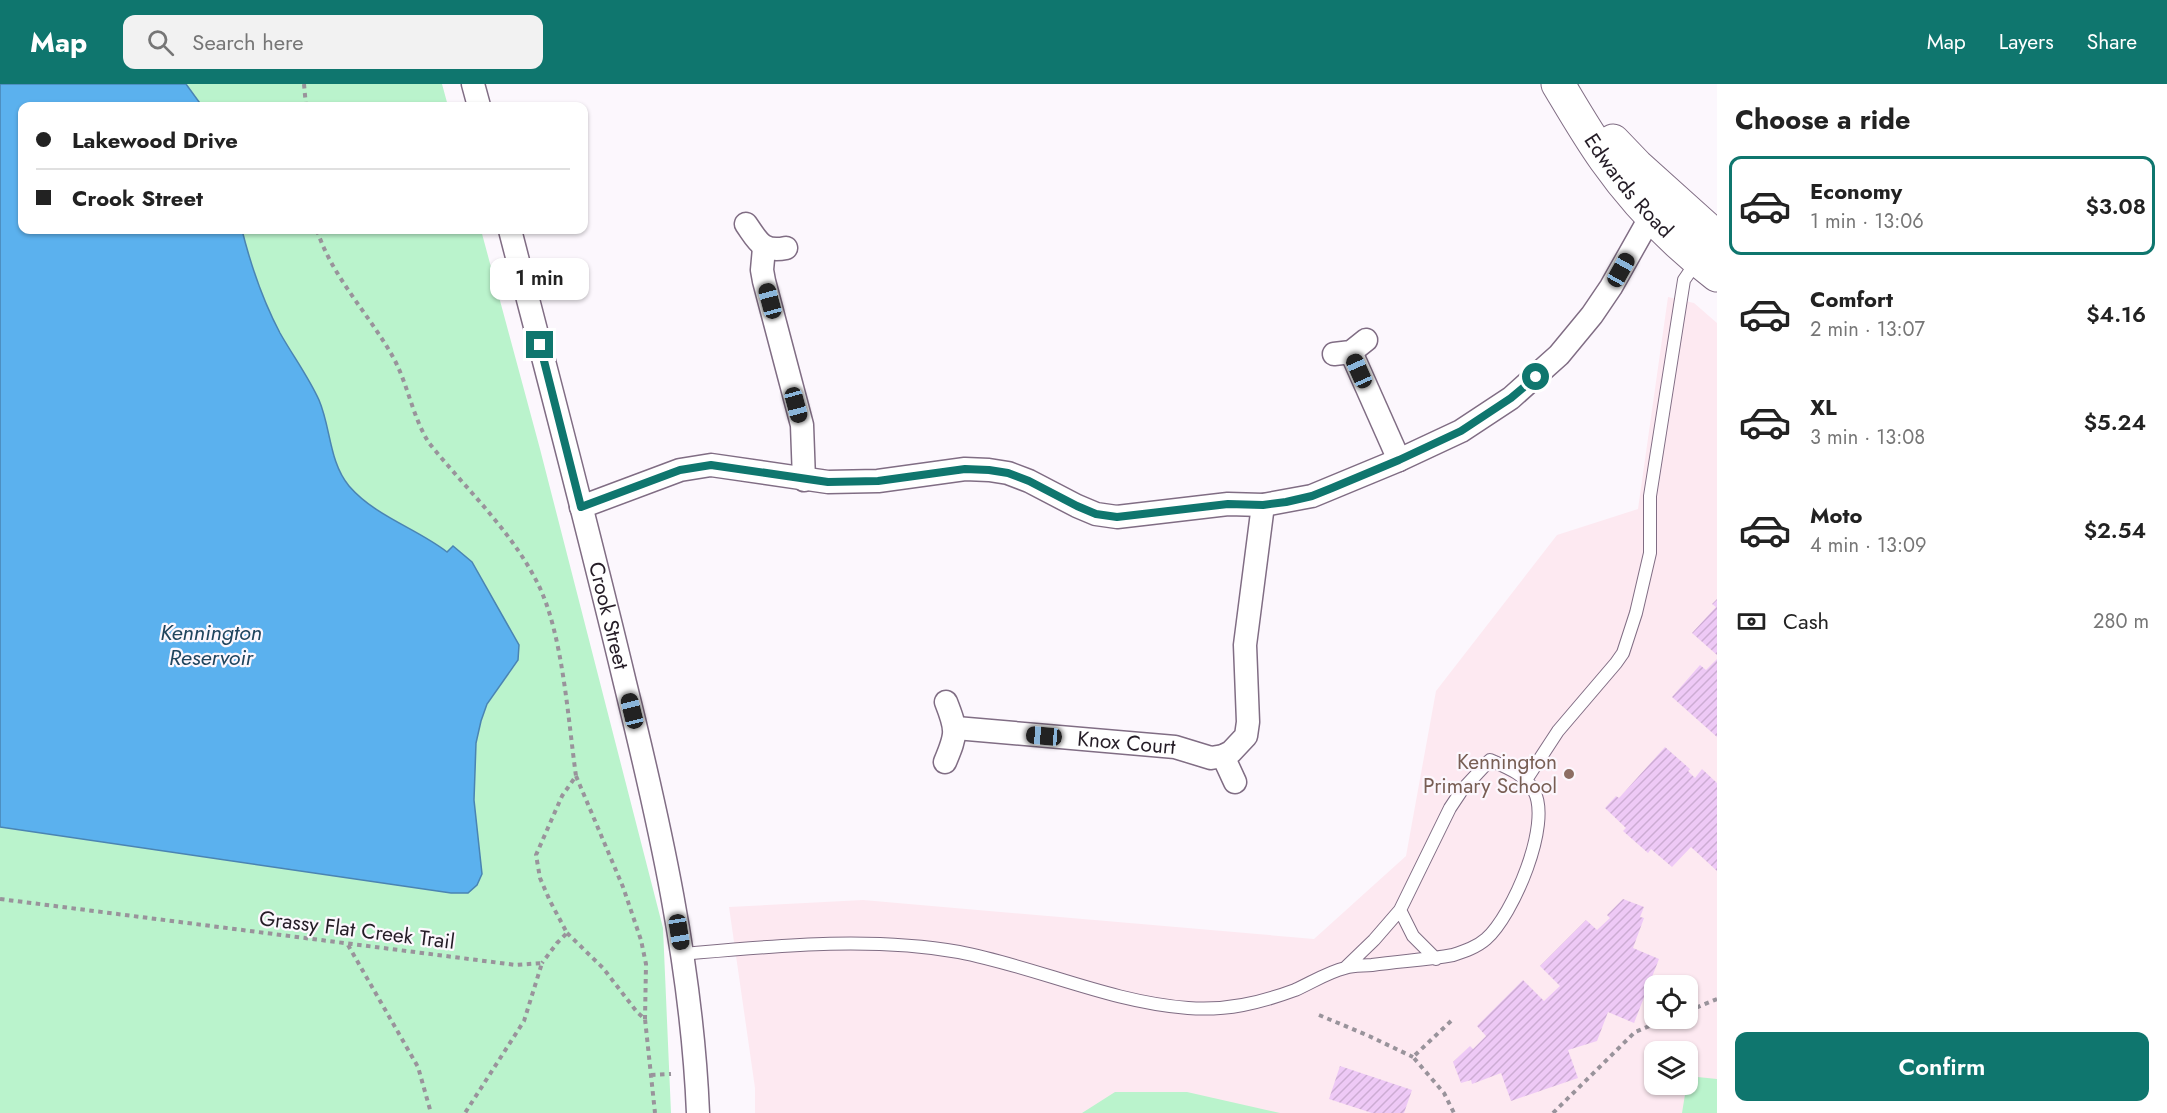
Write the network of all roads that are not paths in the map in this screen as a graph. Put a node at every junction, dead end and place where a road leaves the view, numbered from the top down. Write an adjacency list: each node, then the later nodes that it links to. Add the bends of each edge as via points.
1 (473, 84): 3 (street)
2 (1560, 84): 4 (street, Edwards Road, via 1604,158); 7 (street, Edwards Road, via 1637,166)
3 (478, 102)
4 (1651, 216): 7 (street, Edwards Road); 9 (street, via 1611,287 1559,355 1488,414)
5 (746, 224): 10 (street, via 775,248 762,270 802,425)
6 (511, 234): 12 (street, Crook Street)
7 (1710, 258): 17 (lane, via 1684,280 1650,496 1650,553 1623,653 1558,731)
8 (1350, 349): 9 (street)
9 (1399, 460): 11 (street, via 1312,496)
10 (804, 480): 11 (street, via 861,482 965,469 989,470 1029,481 1096,514 1117,517 1228,504); 12 (street, via 711,465 694,466)
11 (1263, 505): 15 (street, via 1245,645 1246,736)
12 (581, 507): 20 (street, Crook Street, via 661,833)
13 (946, 702): 14 (street)
14 (956, 728): 15 (street, Knox Court, via 1175,747 1211,758); 16 (street)
15 (1223, 756): 18 (street)
16 (945, 762)
17 (1526, 780): 19 (lane, via 1490,760 1450,808); 21 (lane, via 1539,807 1538,826 1508,910 1486,939 1469,950)
18 (1235, 782)
19 (1400, 910): 21 (lane, via 1413,936); 22 (lane)
20 (682, 954): 22 (lane, via 862,943 934,948 1120,997 1218,1009 1243,1006 1295,990); 23 (street, Crook Street, via 694,1039)
21 (1436, 959): 22 (lane)
22 (1345, 968)
23 (698, 1113)

